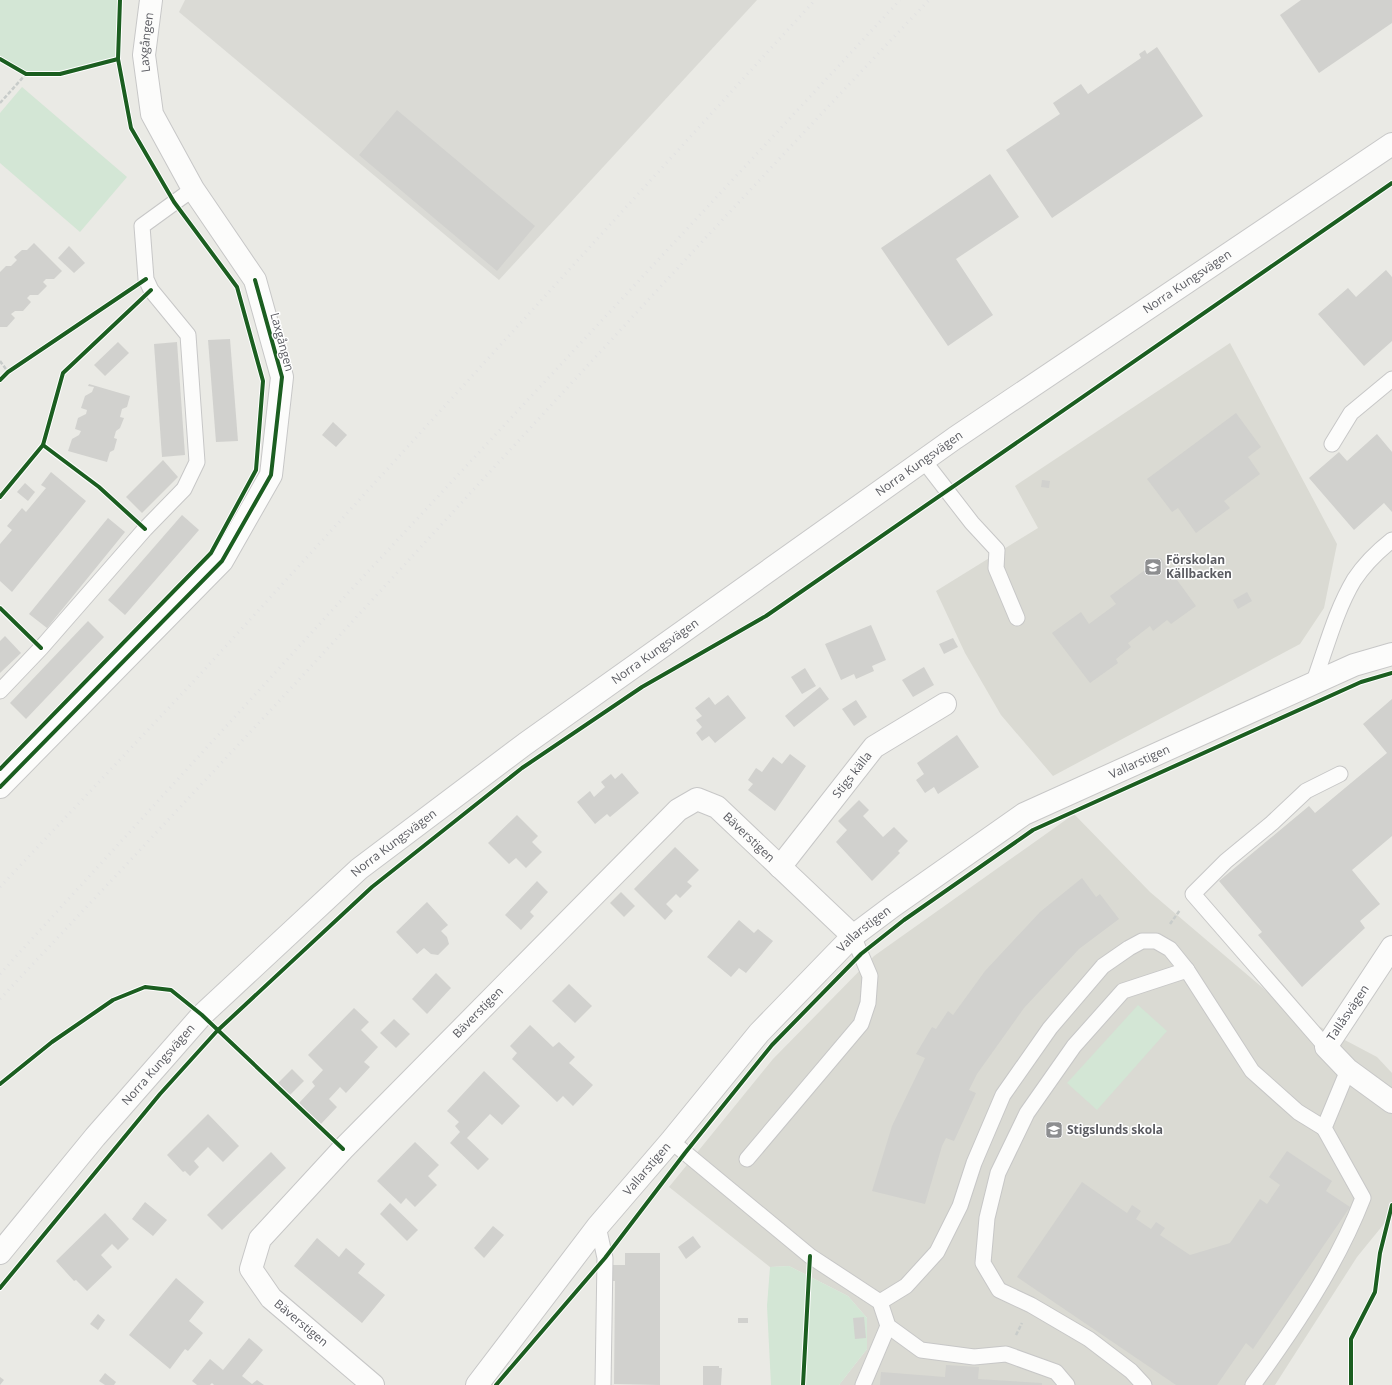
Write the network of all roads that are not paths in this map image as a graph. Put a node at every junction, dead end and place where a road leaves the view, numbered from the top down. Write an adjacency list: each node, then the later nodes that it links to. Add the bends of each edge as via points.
1 (151, 0): 3 (street, Laxgången, via 144,55 152,114)
2 (1392, 144): 6 (street, Norra Kungsvägen)
3 (193, 189): 11 (lane, via 142,226 149,285 188,334 197,462 184,489); 14 (street, Laxgången, via 255,280 282,377 271,475 222,561)
4 (1392, 379): 5 (lane, via 1351,413)
5 (1332, 444)
6 (924, 460): 8 (lane, via 972,523 998,550 996,568); 26 (street, Norra Kungsvägen, via 525,744 360,869 202,1015 95,1137)
7 (1392, 540): 10 (lane, via 1376,553 1355,580 1340,610)
8 (1018, 618)
9 (1392, 654): 10 (street, Vallarstigen, via 1354,665)
10 (1313, 684): 16 (street, Vallarstigen, via 1024,814)
11 (0, 691)
12 (945, 704): 15 (street, Stigs källa, via 874,747)
13 (1340, 774): 19 (lane, via 1306,791 1226,861 1193,894)
14 (0, 787)
15 (780, 868): 16 (street, Bäverstigen); 29 (street, Bäverstigen, via 717,807 697,799 678,810 343,1149 260,1239 252,1269 271,1298)
16 (853, 936): 23 (street, Vallarstigen, via 759,1033); 24 (lane, via 870,976 868,1003 861,1024)
17 (1392, 948): 19 (street, Tallåsvägen)
18 (1187, 970): 22 (lane, via 1252,1071 1298,1112); 27 (lane, via 1170,949 1156,941 1142,941 1103,966 1050,1028 1003,1095 974,1163 960,1206 937,1252 906,1286); 34 (lane, via 1123,991 1074,1046 1027,1113 998,1173 987,1218 983,1263 999,1290 1031,1305 1089,1339 1131,1371)
19 (1326, 1047): 20 (street, Tallåsvägen)
20 (1348, 1070): 21 (street, Tallåsvägen); 22 (lane)
21 (1392, 1102)
22 (1324, 1128): 35 (lane, via 1363,1198 1349,1233 1314,1294)
23 (671, 1141): 25 (street, Vallarstigen); 27 (lane, via 810,1256)
24 (747, 1159)
25 (598, 1226): 30 (street, Vallarstigen); 31 (lane, via 605,1258)
26 (0, 1253)
27 (880, 1302): 28 (lane)
28 (888, 1326): 32 (lane); 33 (lane, via 921,1350 974,1357 1006,1354 1056,1372)
29 (373, 1385)
30 (477, 1385)
31 (603, 1385)
32 (863, 1385)
33 (1067, 1385)
34 (1144, 1385)
35 (1253, 1385)

